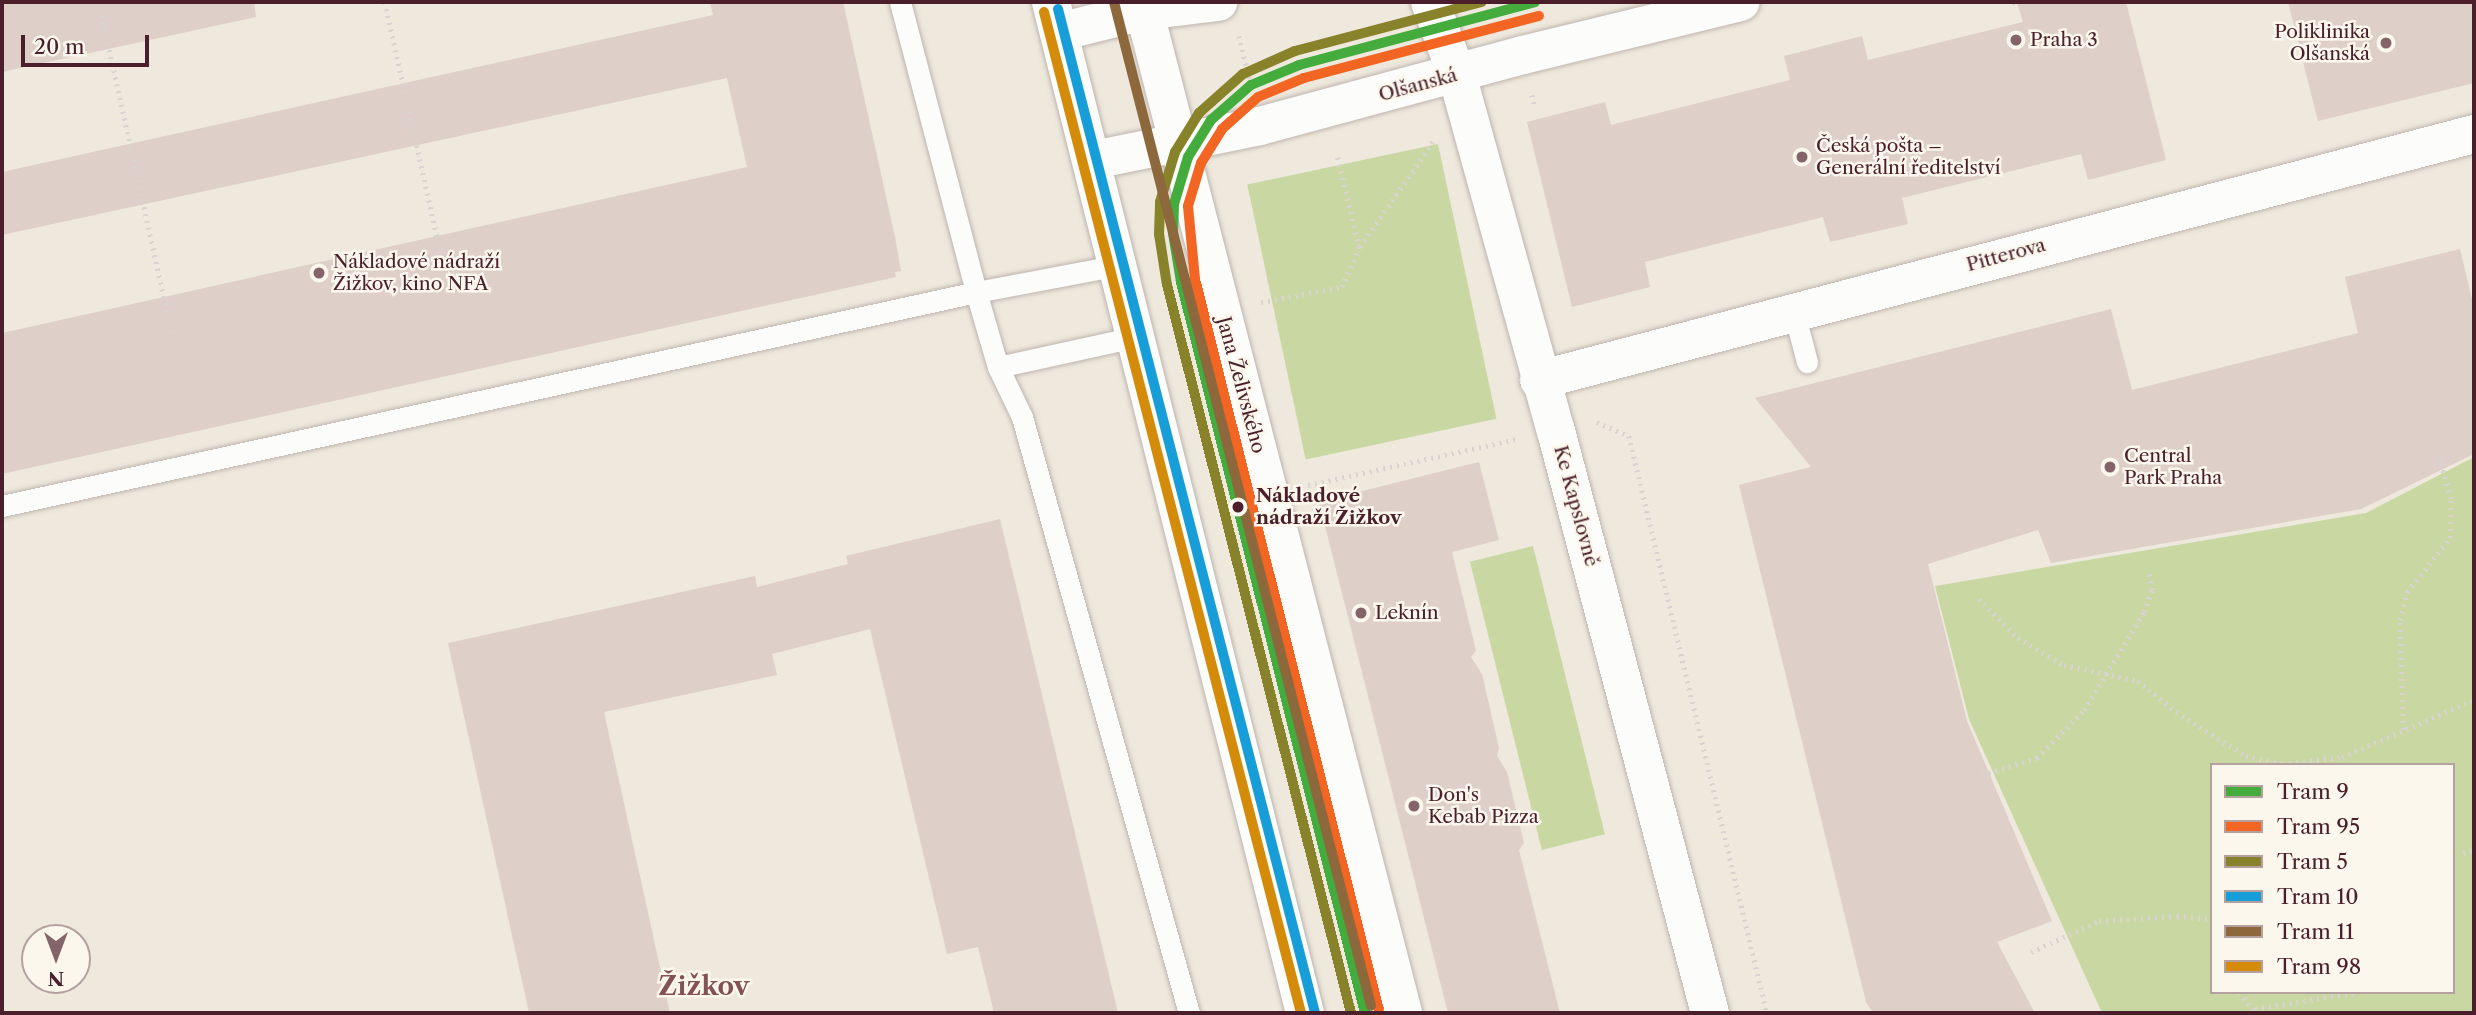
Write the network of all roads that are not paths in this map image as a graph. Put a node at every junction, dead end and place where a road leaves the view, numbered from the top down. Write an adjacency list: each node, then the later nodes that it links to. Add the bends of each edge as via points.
1 (900, 2): 12 (lane)
2 (1218, 2): 5 (street)
3 (1430, 2): 7 (street, Ke Kapslovně)
4 (1741, 2): 7 (street, Olšanská)
5 (1143, 6): 6 (street); 9 (street, Jana Želivského)
6 (1055, 17): 10 (street)
7 (1457, 75): 9 (street, Olšanská); 17 (street, Ke Kapslovně)
8 (2474, 134): 13 (street, Pitterova)
9 (1176, 146): 10 (street, Olšanská); 21 (street, Jana Želivského, via 1243,388)
10 (1093, 160): 11 (street)
11 (1119, 265): 12 (lane); 14 (street)
12 (976, 292): 16 (lane); 18 (lane)
13 (1794, 312): 15 (lane); 17 (street, Pitterova)
14 (1134, 337): 16 (lane); 20 (street)
15 (1807, 362)
16 (998, 367): 19 (lane, via 1022,416)
17 (1539, 380): 22 (street, Ke Kapslovně)
18 (2, 506)
19 (1189, 1013)
20 (1305, 1013)
21 (1403, 1013)
22 (1710, 1013)

